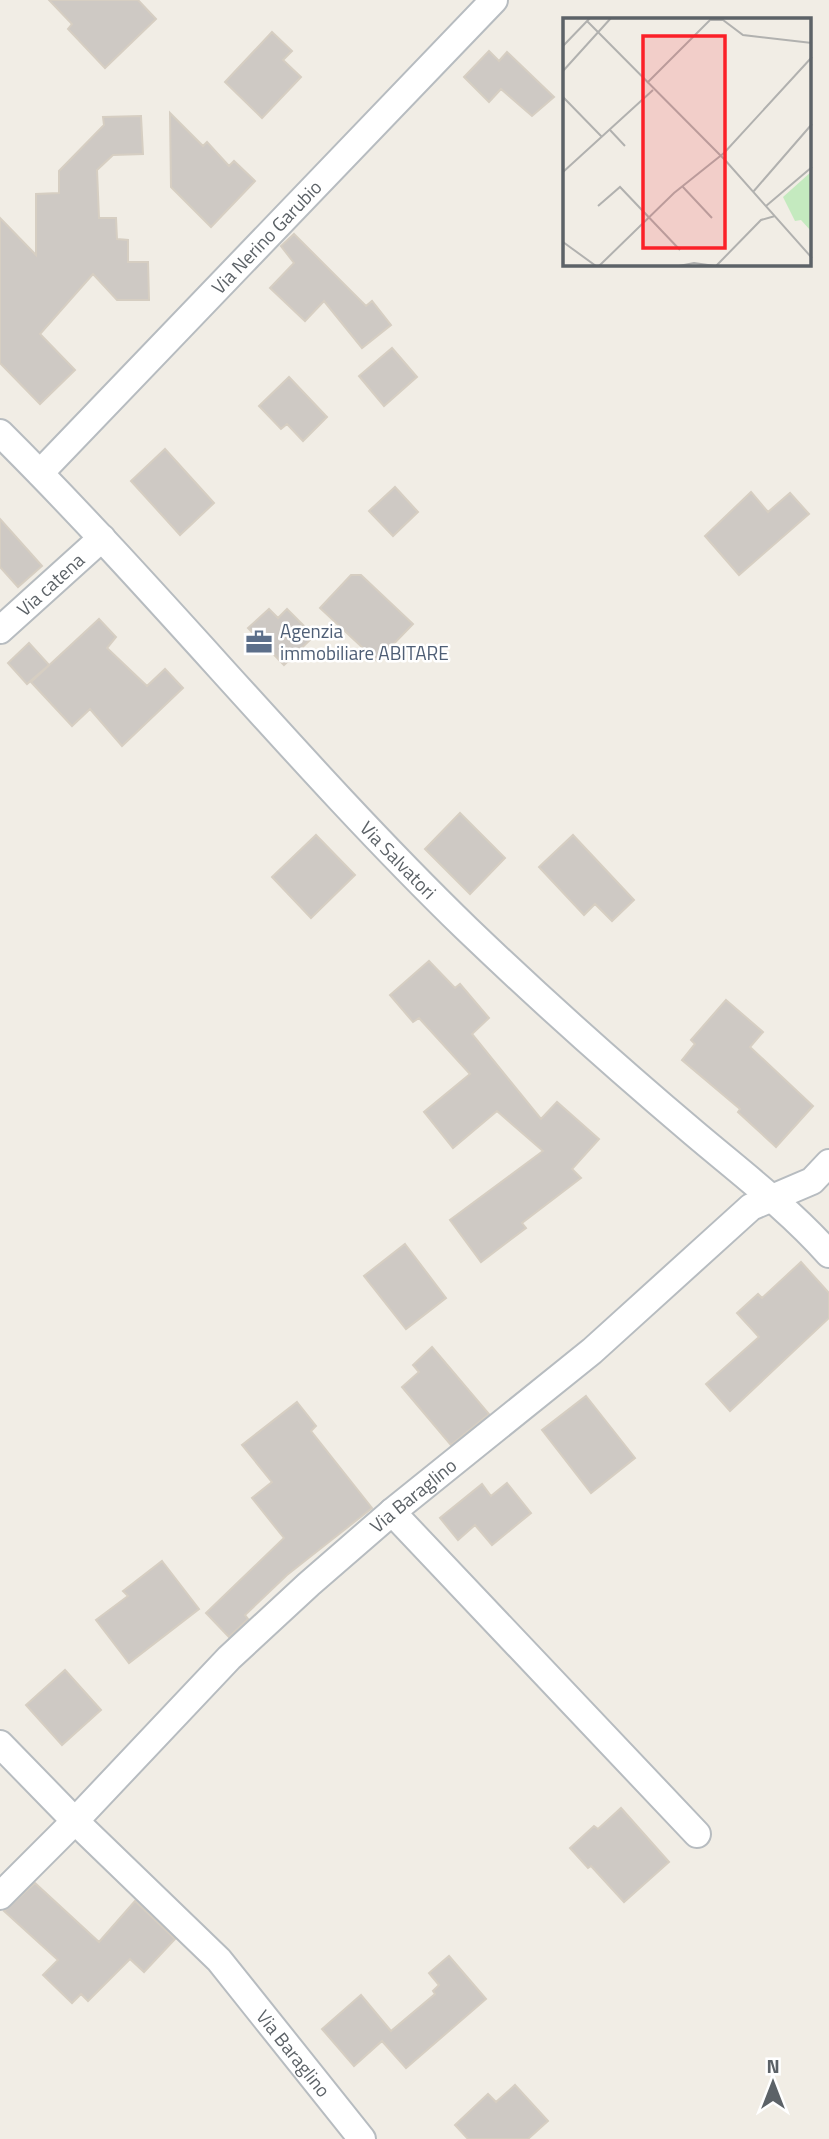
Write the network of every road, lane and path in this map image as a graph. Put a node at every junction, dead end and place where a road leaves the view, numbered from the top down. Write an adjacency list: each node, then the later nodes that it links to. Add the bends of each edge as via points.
1 (494, 0): 3 (street, Via Nerino Garubio)
2 (0, 433): 3 (street, Via Salvatori)
3 (40, 473): 4 (street, Via Salvatori)
4 (102, 537): 5 (street, Via catena); 7 (street, Via Salvatori, via 335,793 466,928 584,1037)
5 (0, 630)
6 (829, 1163): 7 (street, Via Baraglino, via 812,1181)
7 (772, 1197): 8 (street, Via Salvatori); 9 (street, Via Baraglino, via 751,1207 592,1351)
8 (829, 1254)
9 (392, 1512): 11 (street, Via Baraglino, via 229,1658); 12 (street)
10 (0, 1744): 11 (street, Via Baraglino)
11 (75, 1821): 13 (street, Via Baraglino); 14 (street, Via Baraglino, via 219,1960)
12 (697, 1834)
13 (0, 1896)
14 (362, 2139)

